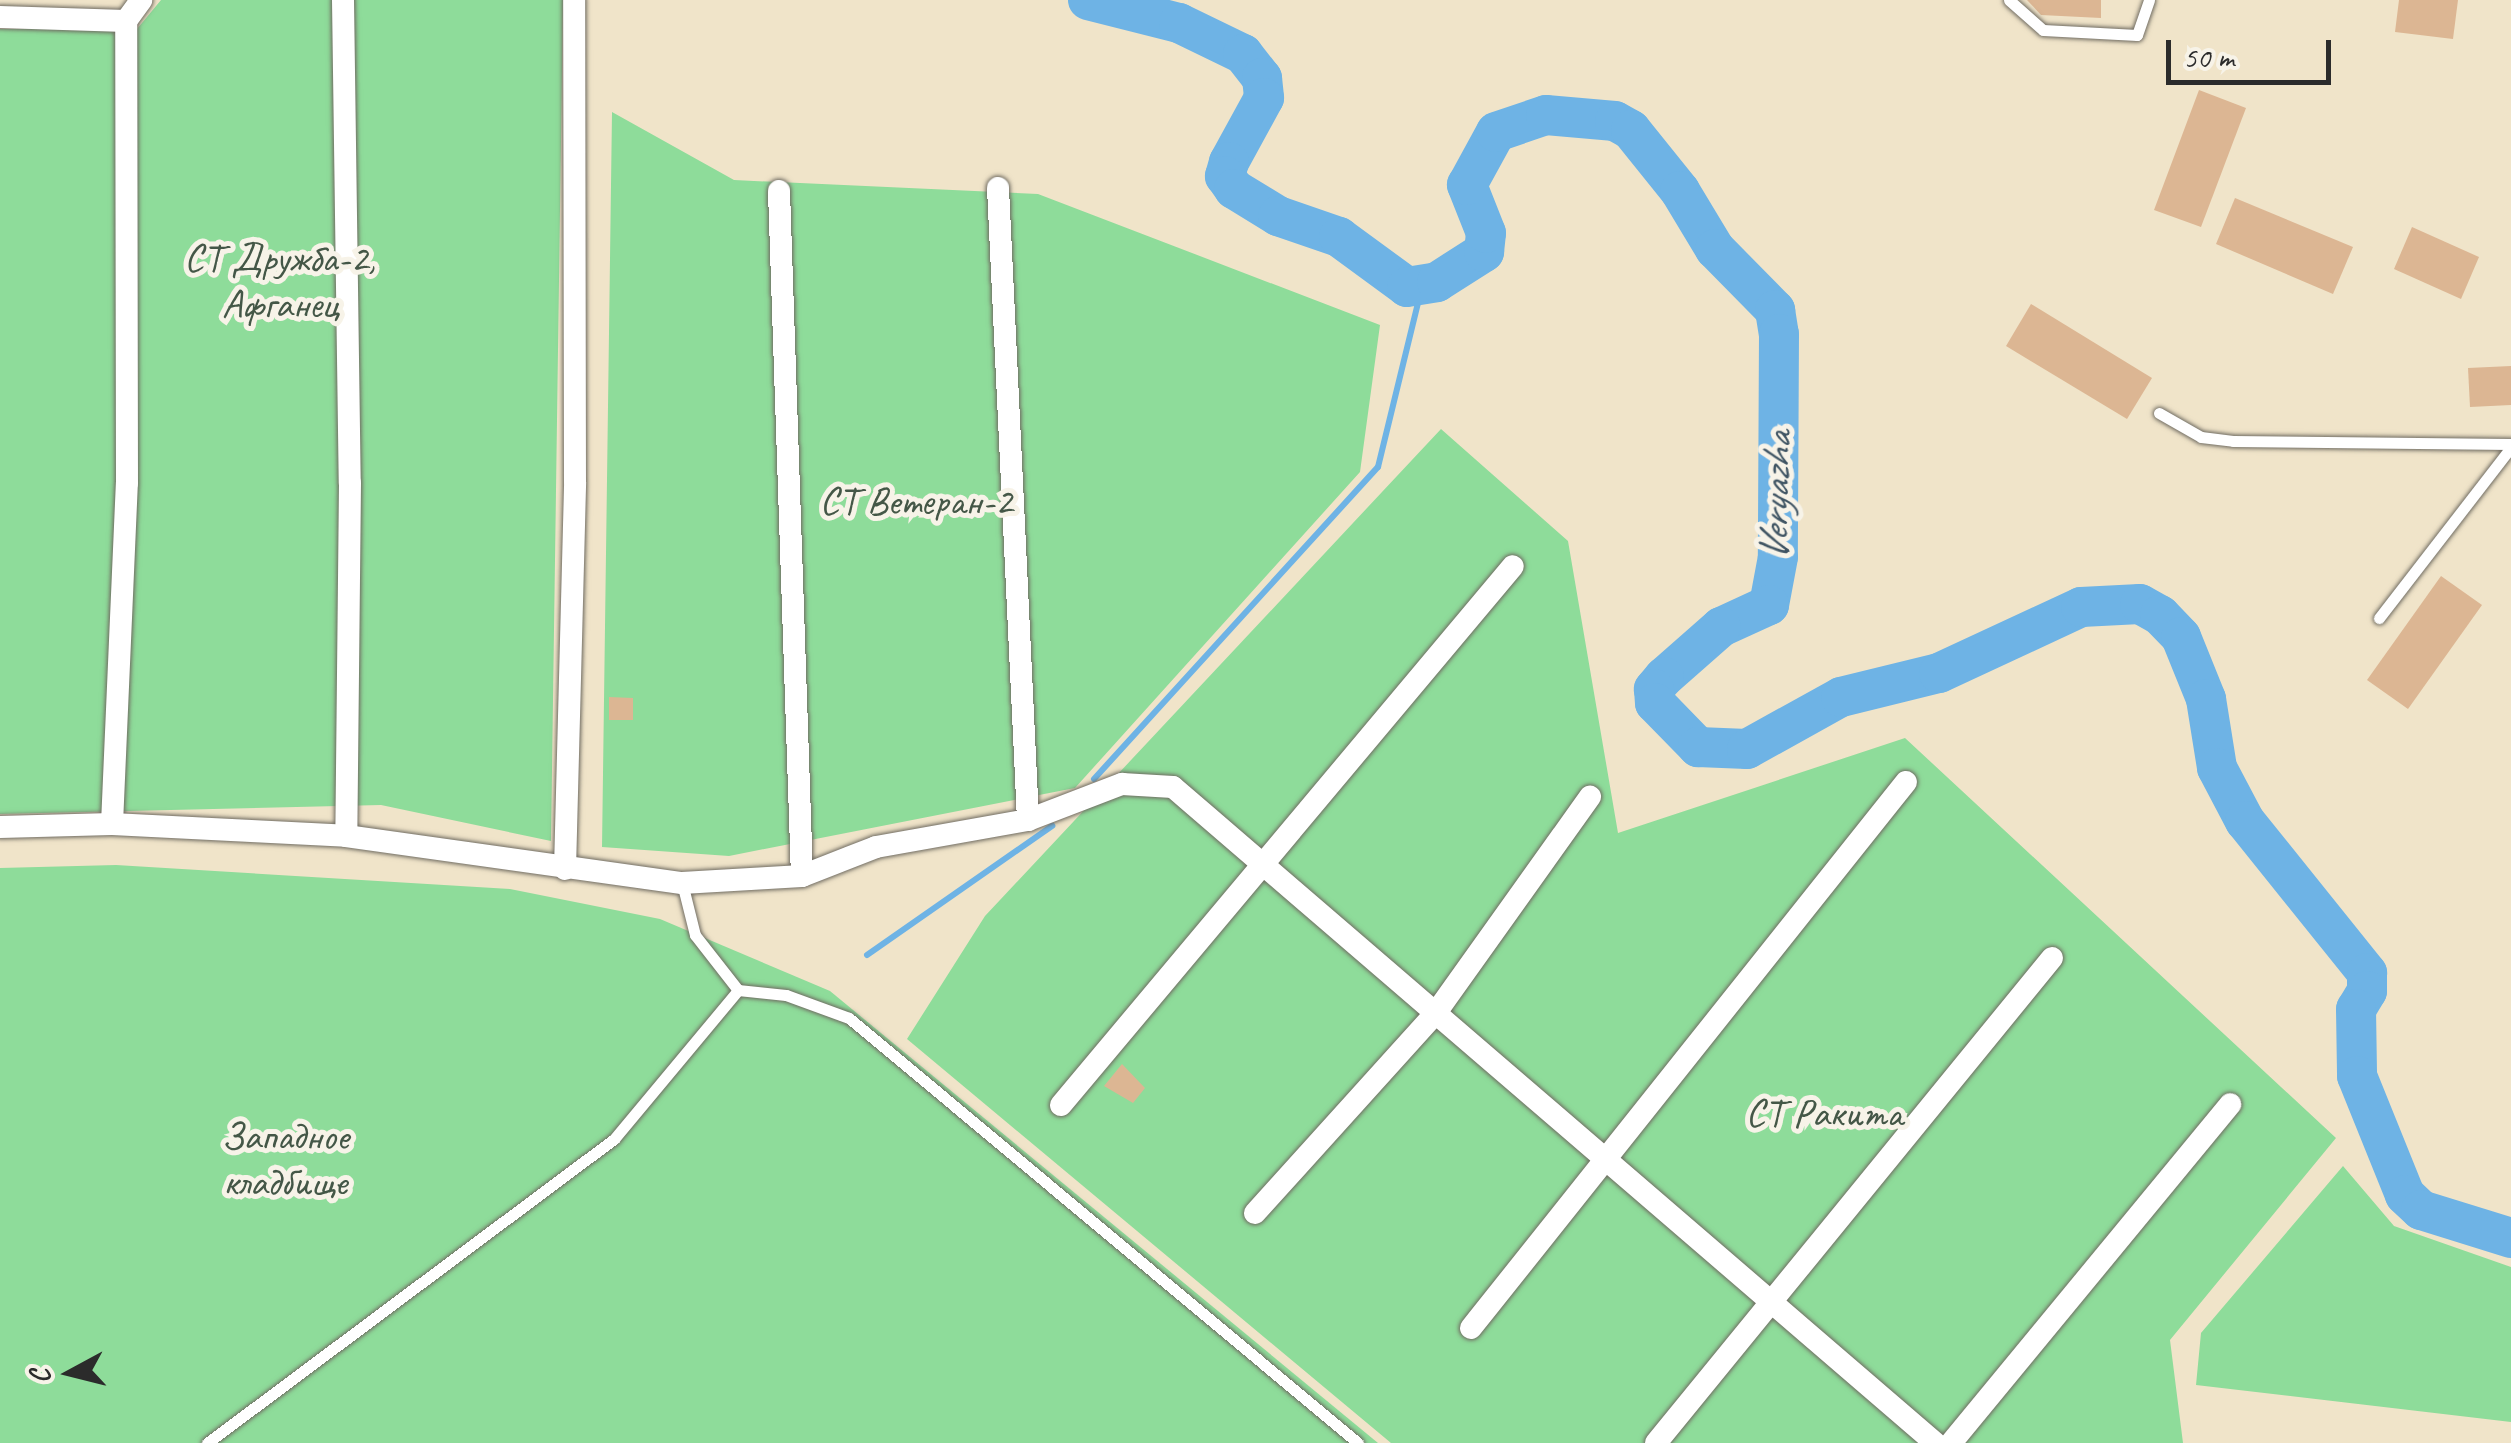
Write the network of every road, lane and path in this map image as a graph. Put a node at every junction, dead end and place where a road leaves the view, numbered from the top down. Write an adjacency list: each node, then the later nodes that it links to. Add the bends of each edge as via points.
1 (141, 0): 7 (street)
2 (343, 0): 19 (street, via 350,482)
3 (574, 0): 21 (street, via 575,482)
4 (2009, 0): 5 (lane, via 2043,30 2136,34)
5 (2149, 0)
6 (0, 18): 7 (street)
7 (126, 21): 17 (street, via 126,483)
8 (998, 188): 16 (street)
9 (779, 191): 22 (street)
10 (2159, 413): 11 (lane, via 2201,437 2233,442)
11 (2511, 446): 13 (lane)
12 (1514, 566): 20 (street)
13 (2378, 618)
14 (1906, 782): 29 (street)
15 (1590, 797): 26 (street)
16 (1028, 820): 20 (street, via 1122,784 1173,786); 22 (street, via 876,848)
17 (112, 824): 18 (street); 19 (street)
18 (0, 827)
19 (346, 836): 21 (street)
20 (1266, 865): 26 (street); 28 (street)
21 (565, 869): 23 (street)
22 (802, 876): 23 (street)
23 (682, 883): 25 (lane, via 694,935)
24 (2052, 958): 31 (street)
25 (738, 990): 33 (lane, via 614,1139); 34 (lane, via 786,995 849,1018)
26 (1435, 1014): 29 (street); 30 (street)
27 (2230, 1104): 37 (street)
28 (1060, 1105)
29 (1606, 1158): 31 (street); 32 (street)
30 (1256, 1213)
31 (1774, 1303): 35 (street); 36 (street)
32 (1471, 1328)
33 (207, 1443)
34 (1358, 1443)
35 (1656, 1443)
36 (1935, 1443)
37 (1952, 1443)

